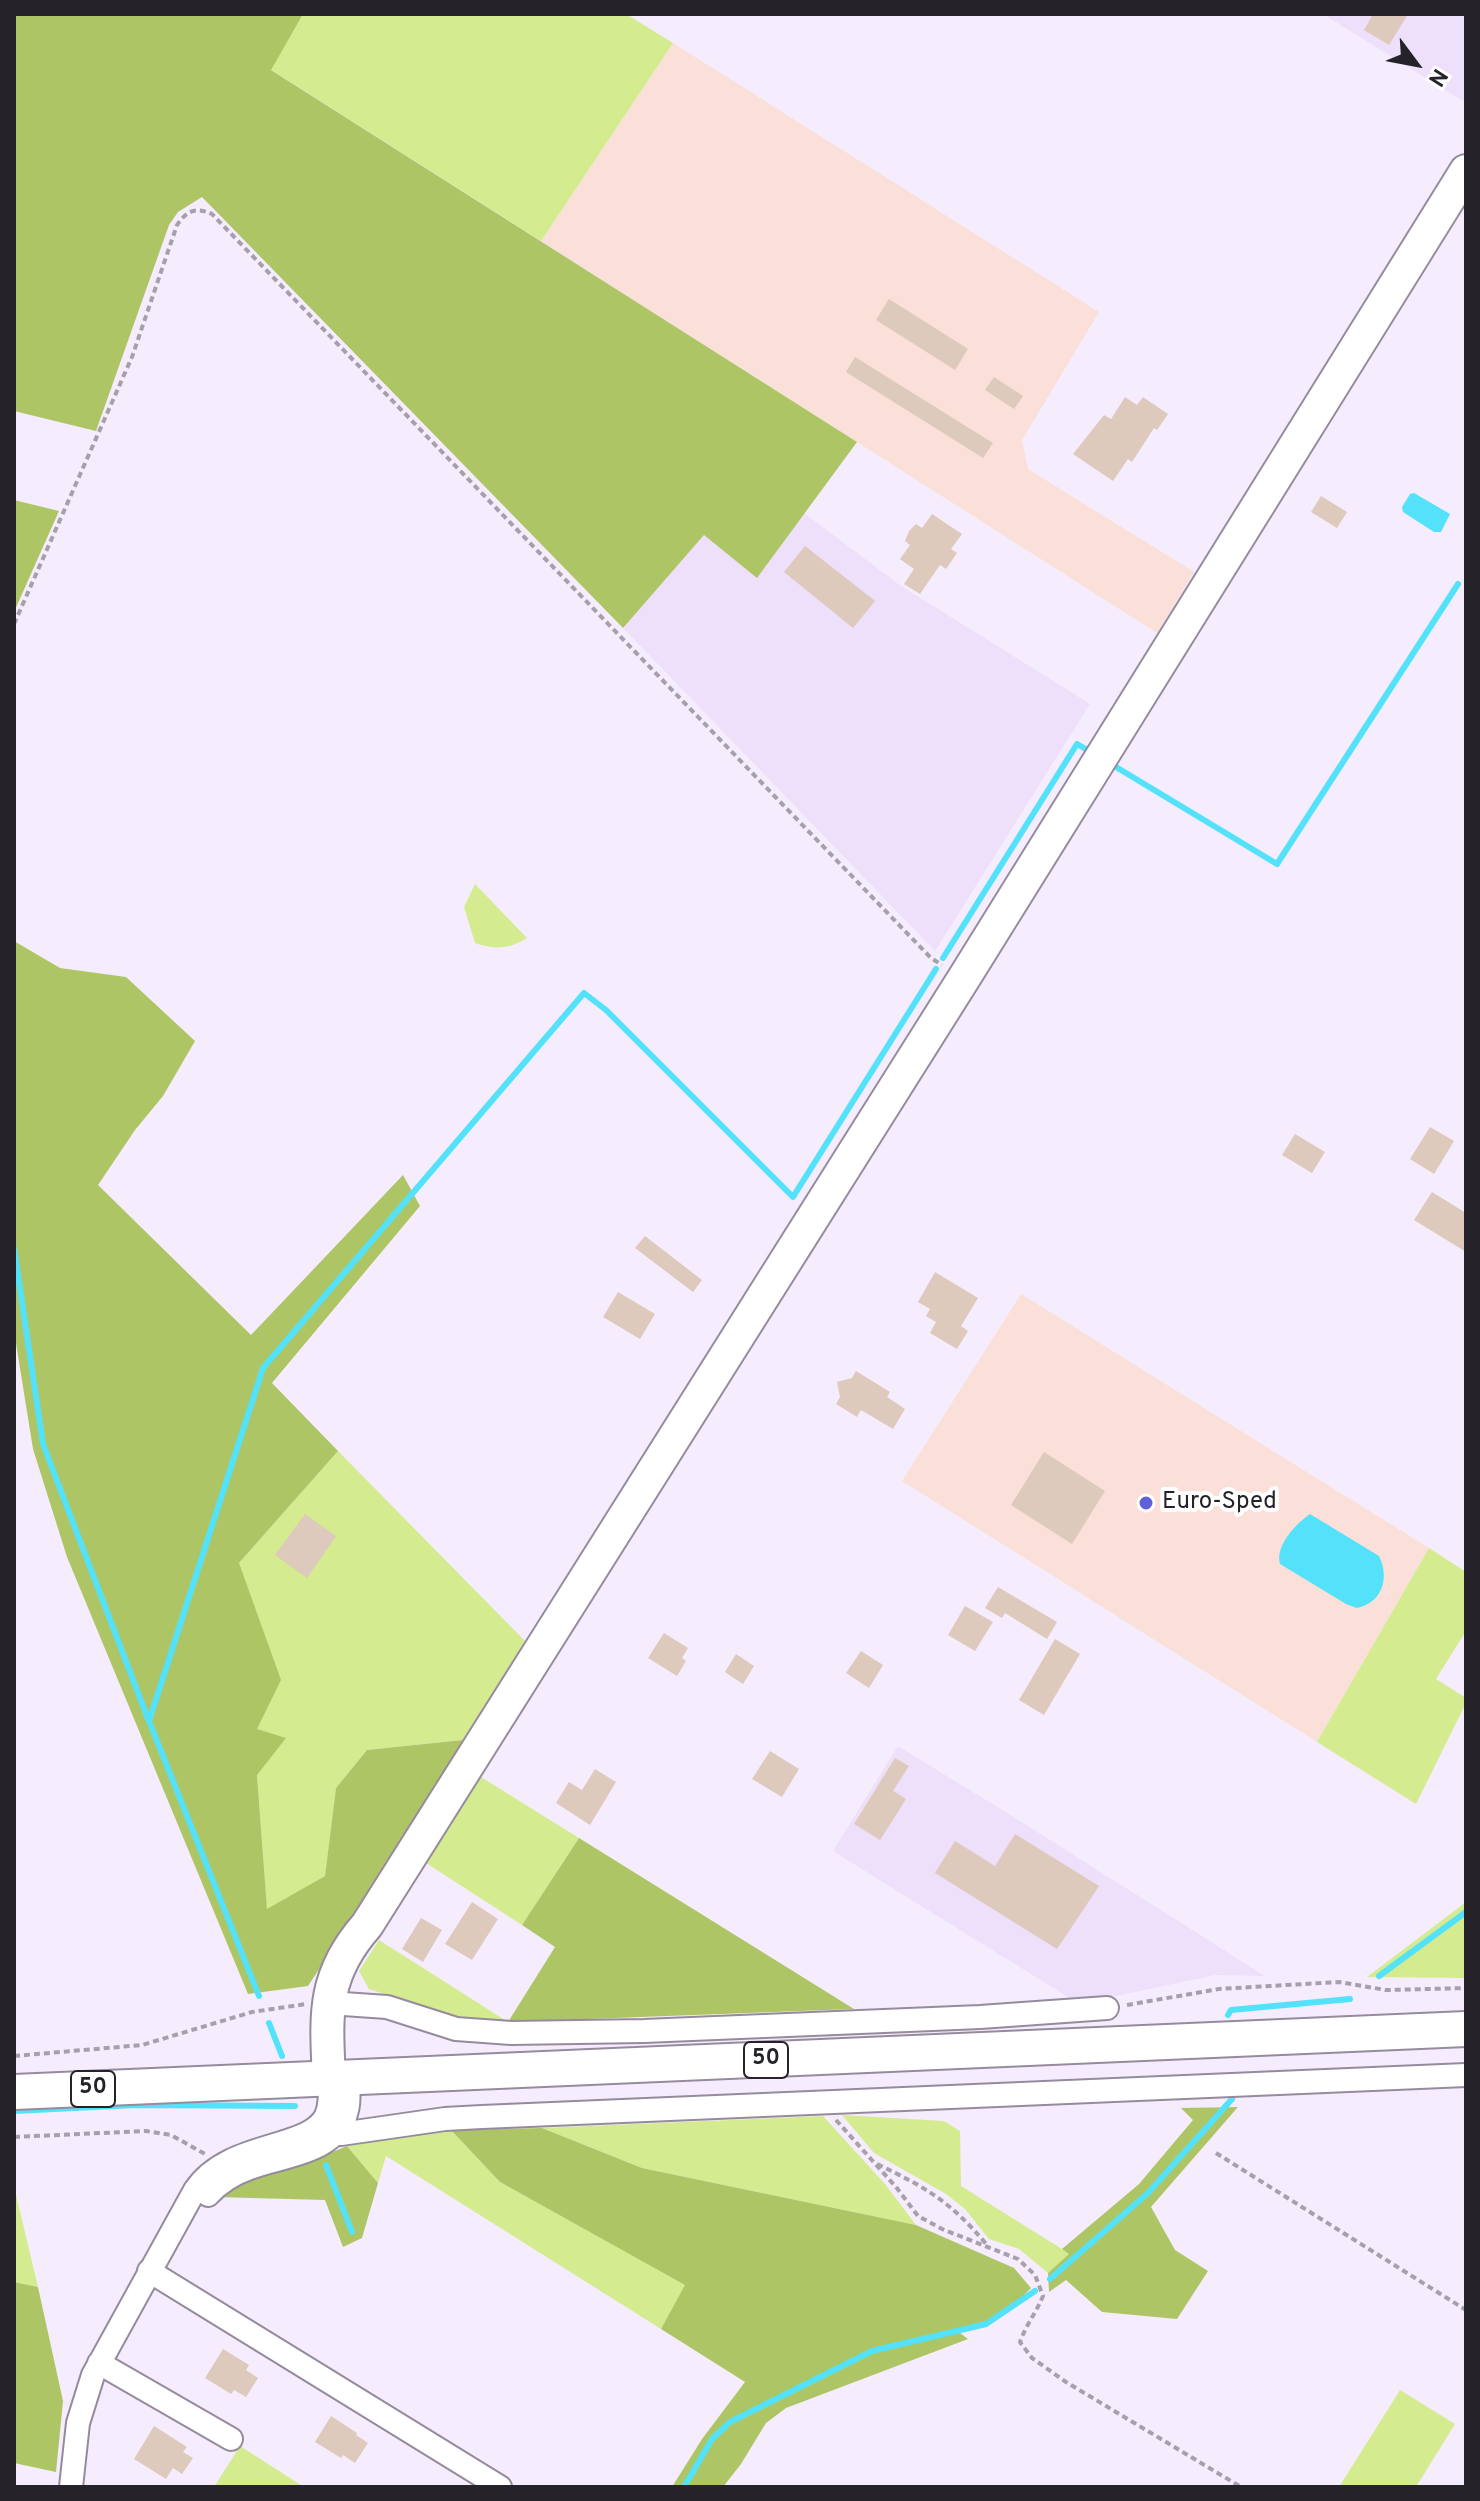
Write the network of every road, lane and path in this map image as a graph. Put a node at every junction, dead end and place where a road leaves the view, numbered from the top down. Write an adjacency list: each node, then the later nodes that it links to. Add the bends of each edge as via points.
1 (1466, 171): 3 (street)
2 (14, 624): 3 (path, via 132,357 177,225 183,215 203,210 931,958)
3 (964, 978): 5 (street, via 367,1925)
4 (1466, 1988): 6 (path, via 1386,1990 1339,1982 1219,1989)
5 (338, 2003): 6 (street, via 387,2007 469,2032 511,2033 919,2020); 8 (path, via 252,2012 142,2045); 10 (street)
6 (1107, 2008)
7 (1466, 2029): 10 (main road, 50)
8 (14, 2056)
9 (1466, 2075): 12 (street)
10 (339, 2079): 11 (main road, 50); 13 (street, via 348,2109)
11 (14, 2092)
12 (822, 2102): 13 (street); 16 (path)
13 (326, 2129): 17 (street); 18 (street, via 311,2150 227,2178)
14 (14, 2137): 17 (path, via 146,2131 178,2138)
15 (1216, 2153): 21 (path)
16 (875, 2163): 19 (path, via 929,2190 966,2219); 19 (path, via 918,2216)
17 (221, 2164): 18 (street, via 195,2190)
18 (170, 2238): 20 (street)
19 (990, 2248): 26 (path, via 1018,2259 1035,2275 1043,2296 1020,2342 1032,2358)
20 (149, 2271): 22 (street); 25 (street)
21 (1466, 2310)
22 (99, 2363): 23 (street); 24 (street, via 78,2423)
23 (231, 2439)
24 (71, 2487)
25 (500, 2487)
26 (1241, 2487)

